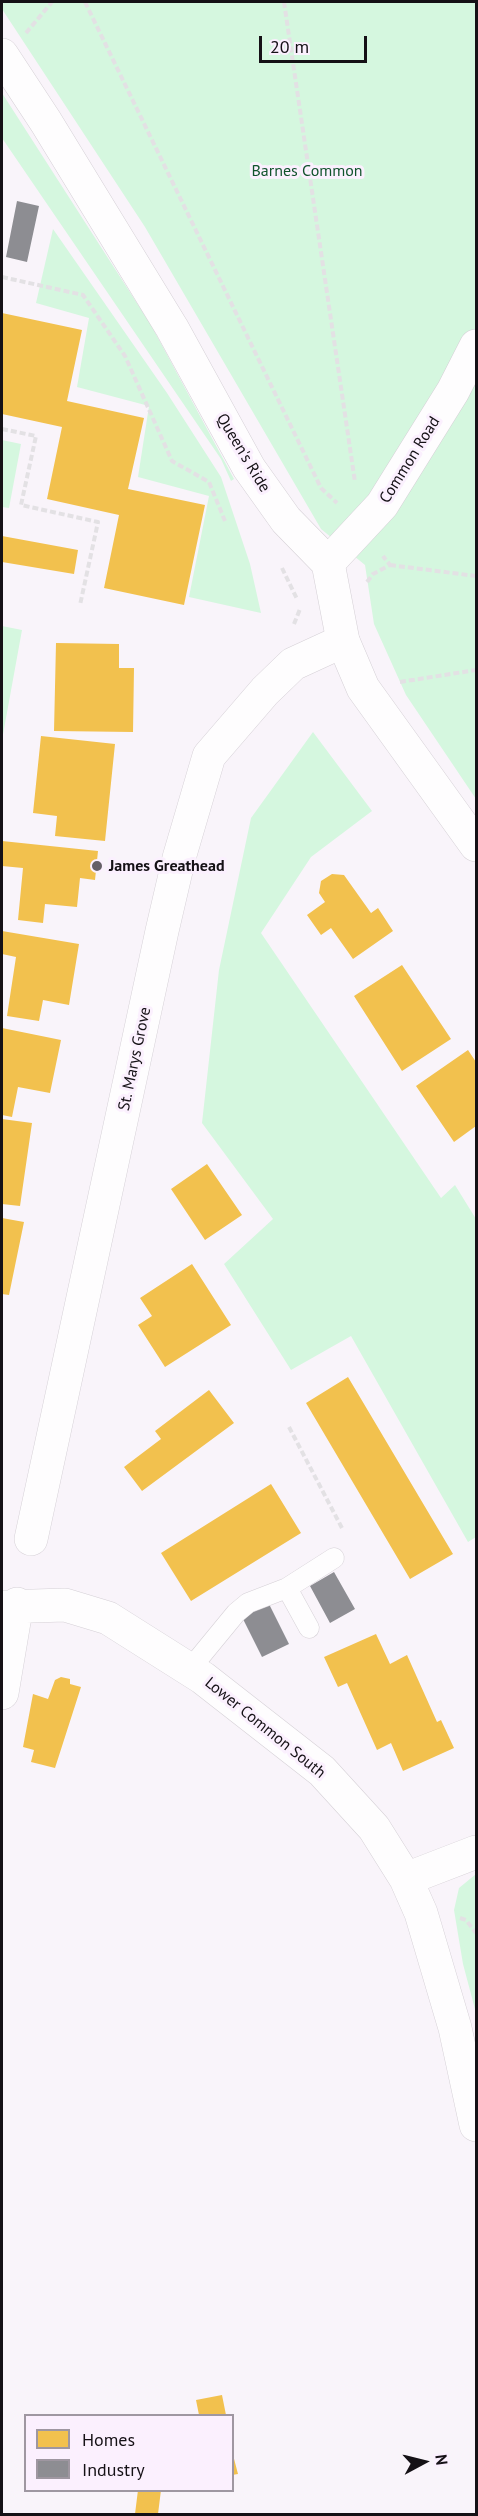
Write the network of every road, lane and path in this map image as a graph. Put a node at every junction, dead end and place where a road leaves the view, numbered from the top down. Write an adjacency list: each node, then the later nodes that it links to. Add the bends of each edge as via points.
1 (85, 2): 8 (path, via 321,488)
2 (285, 2): 8 (path)
3 (2, 56): 9 (street, Queen's Ride, via 172,328 249,468 286,520)
4 (2, 277): 7 (path, via 83,295 125,356 172,461 209,482)
5 (477, 346): 8 (street, Common Road, via 382,505)
6 (2, 429): 12 (path, via 36,436 21,505 98,522)
7 (225, 521)
8 (361, 527): 9 (street, Common Road)
9 (328, 563): 13 (street)
10 (390, 565): 11 (path)
11 (477, 576)
12 (80, 605)
13 (343, 641): 15 (street); 19 (street, St. Marys Grove, via 294,664 209,756 162,931)
14 (477, 670): 15 (path)
15 (363, 688): 16 (street)
16 (477, 845)
17 (289, 1427): 18 (path)
18 (346, 1537)
19 (31, 1539)
20 (334, 1558): 21 (lane)
21 (287, 1588): 23 (lane); 24 (lane, via 248,1603 236,1613)
22 (9, 1606): 24 (street, Lower Common South, via 65,1605 85,1609 108,1618); 25 (street)
23 (309, 1628)
24 (190, 1669): 27 (street, Lower Common South, via 322,1771 374,1828)
25 (2, 1693)
26 (477, 1852): 27 (street)
27 (406, 1879): 28 (street, Lower Common South, via 421,1913 455,2028)
28 (477, 2125)

